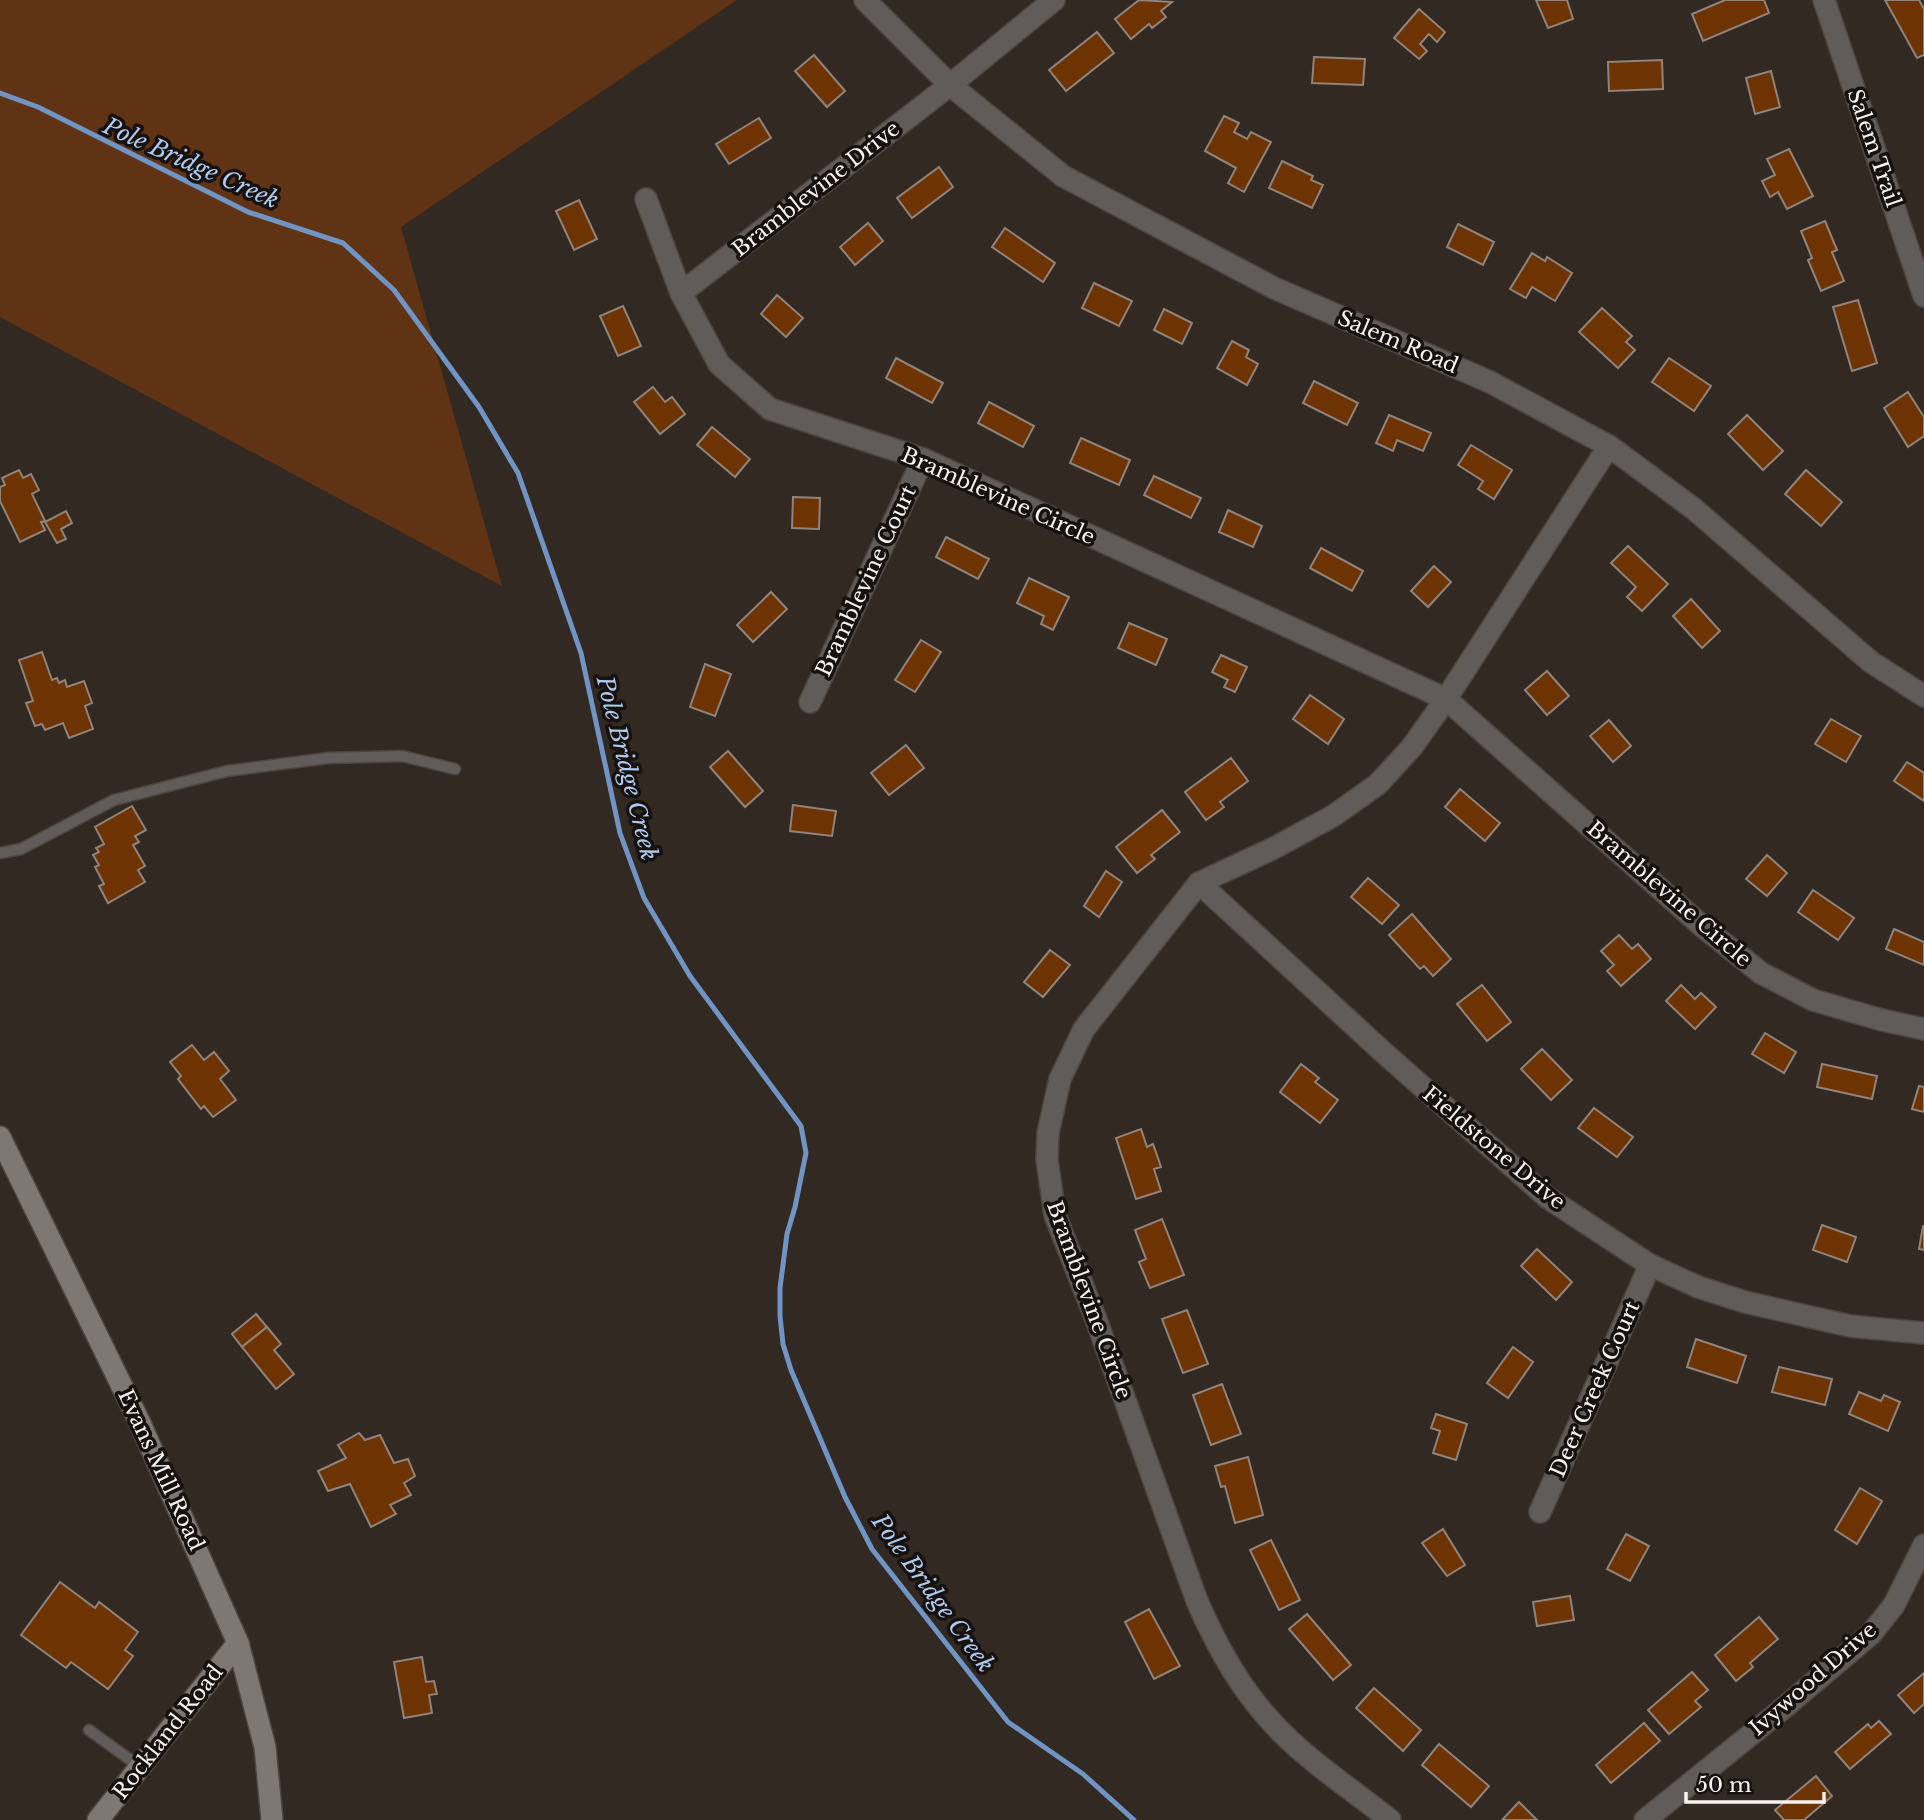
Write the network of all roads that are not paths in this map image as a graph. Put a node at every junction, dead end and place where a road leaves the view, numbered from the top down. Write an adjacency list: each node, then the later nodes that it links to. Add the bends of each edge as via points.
1 (865, 0): 4 (street, Salem Road)
2 (1054, 0): 4 (street, Bramblevine Drive)
3 (1824, 0): 7 (street, Salem Trail)
4 (950, 85): 6 (street, Bramblevine Drive); 8 (street, Salem Road, via 1063,176 1273,288 1490,382)
5 (646, 199): 6 (street, Bramblevine Circle)
6 (681, 293): 9 (street, Bramblevine Circle, via 719,363 770,409)
7 (1924, 296)
8 (1609, 446): 10 (street, Salem Road, via 1694,509 1871,662); 11 (street, Bramblevine Circle)
9 (923, 459): 11 (street, Bramblevine Circle); 12 (street, Bramblevine Court)
10 (1924, 696)
11 (1446, 699): 15 (street, Bramblevine Circle, via 1378,784 1333,816); 16 (street, Bramblevine Circle, via 1761,973 1813,1000)
12 (810, 702)
13 (455, 769): 14 (lane, via 402,756 328,758 226,771 114,800 21,849)
14 (0, 853)
15 (1199, 883): 18 (street, Fieldstone Drive, via 1548,1198); 27 (street, Bramblevine Circle, via 1070,1054 1048,1133 1049,1188 1055,1215 1215,1642 1280,1732)
16 (1924, 1029)
17 (0, 1137): 22 (main road, Evans Mill Road, via 139,1421)
18 (1650, 1265): 19 (street, Fieldstone Drive, via 1745,1302 1850,1326); 20 (street, Deer Creek Court)
19 (1924, 1333)
20 (1540, 1512)
21 (1924, 1545): 28 (street, Ivywood Drive, via 1894,1605 1871,1634)
22 (239, 1643): 24 (main road, Rockland Road); 26 (main road, Evans Mill Road, via 265,1747)
23 (89, 1730): 24 (lane)
24 (139, 1768): 25 (main road, Rockland Road)
25 (98, 1820)
26 (272, 1820)
27 (1390, 1820)
28 (1645, 1820)

